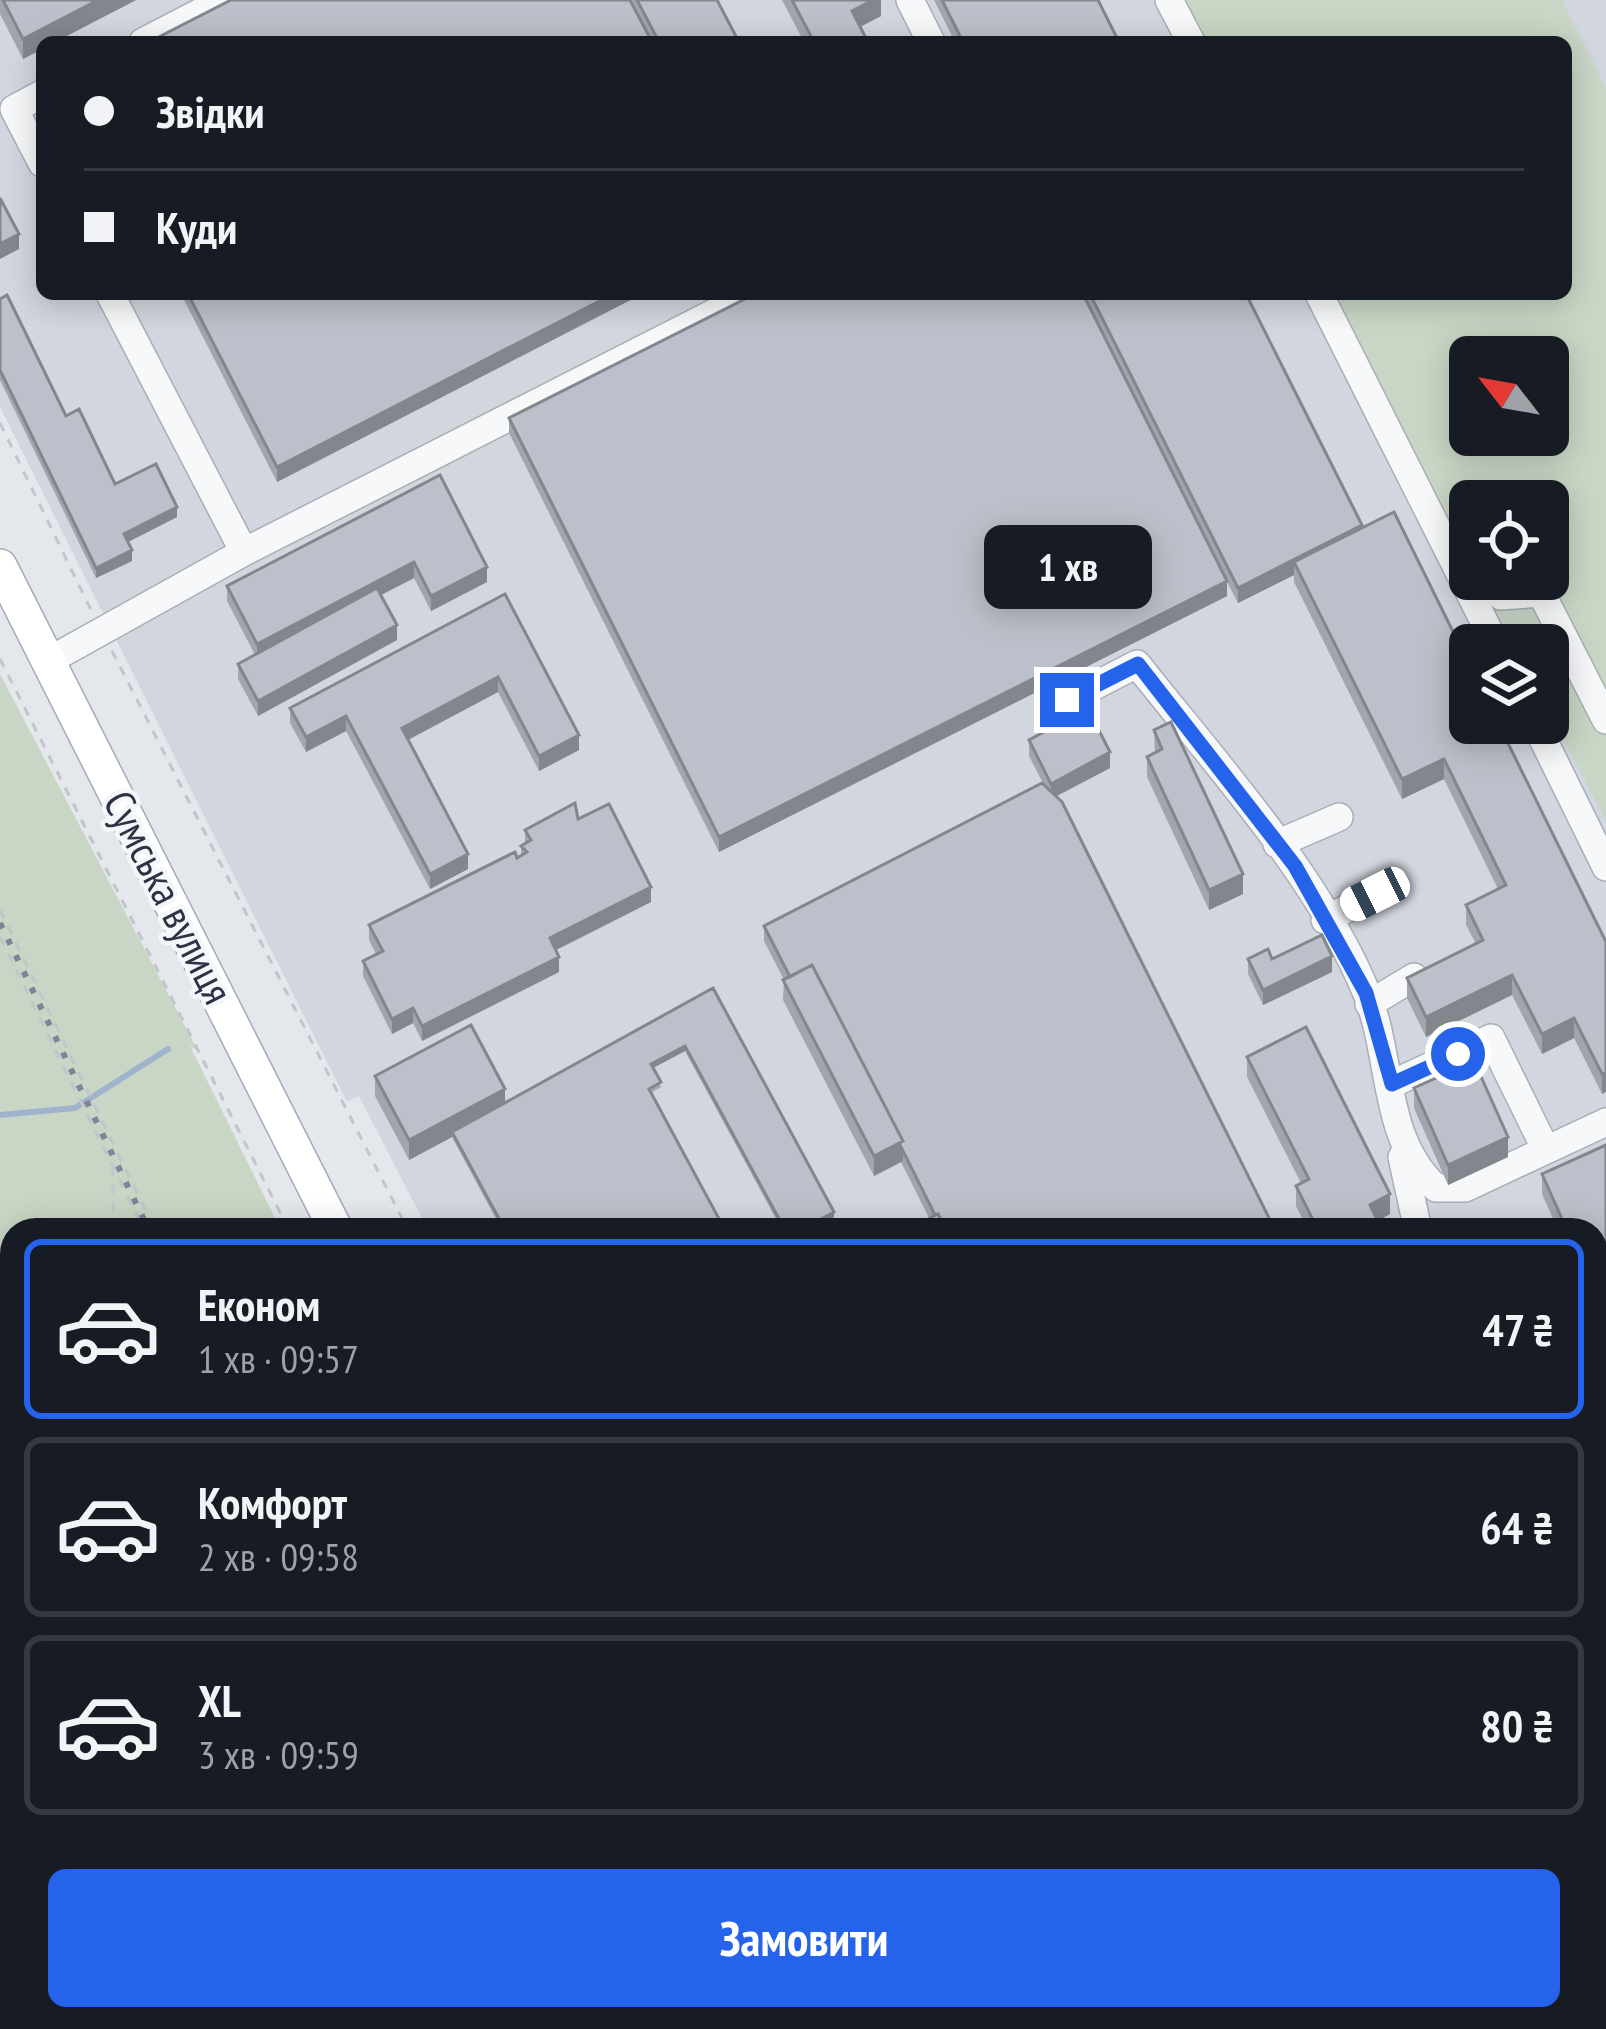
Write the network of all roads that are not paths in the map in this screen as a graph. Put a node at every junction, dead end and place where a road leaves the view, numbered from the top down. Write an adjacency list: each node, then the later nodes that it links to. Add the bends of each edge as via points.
1 (224, 0): 4 (lane)
2 (910, 0): 5 (lane)
3 (1169, 0): 6 (lane)
4 (155, 36)
5 (928, 36)
6 (1188, 36)
7 (36, 97): 8 (lane, via 14,109)
8 (36, 151)
9 (113, 300): 12 (lane)
10 (739, 300): 12 (lane)
11 (1322, 300): 15 (lane)
12 (244, 552): 16 (lane)
13 (0, 566): 16 (main road, Сумська вулиця)
14 (1544, 600): 18 (lane)
15 (1485, 624)
16 (50, 660): 31 (main road, Сумська вулиця)
17 (1067, 700): 21 (lane, via 1138,664)
18 (1606, 720)
19 (1545, 744): 22 (lane)
20 (1339, 817): 21 (lane)
21 (1277, 844): 24 (lane)
22 (1606, 867)
23 (1375, 894): 24 (lane)
24 (1325, 920): 26 (lane)
25 (1414, 977): 26 (lane)
26 (1370, 1004): 27 (lane)
27 (1392, 1084): 29 (lane); 30 (lane, via 1491,1038)
28 (1606, 1122): 30 (lane)
29 (1396, 1130): 30 (lane, via 1412,1166 1436,1188 1465,1188); 32 (lane)
30 (1546, 1150)
31 (330, 1218)
32 (1415, 1218)

